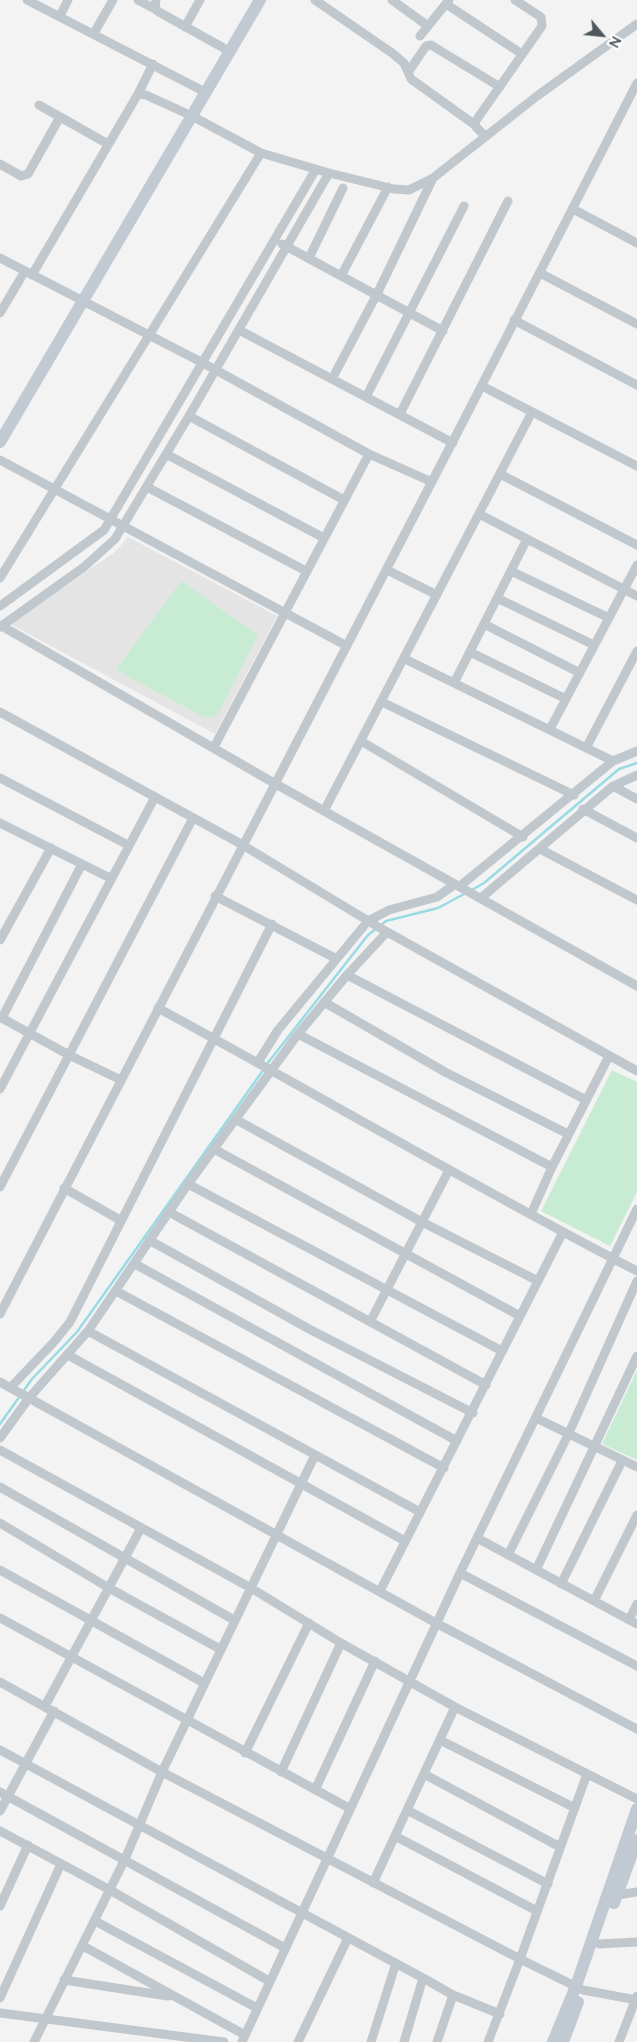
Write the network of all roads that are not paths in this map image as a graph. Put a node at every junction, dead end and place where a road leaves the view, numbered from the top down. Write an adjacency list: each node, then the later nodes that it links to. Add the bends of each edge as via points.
1 (27, 0): 12 (street)
2 (68, 0): 12 (street)
3 (112, 0): 16 (street)
4 (138, 0): 11 (street)
5 (200, 0): 15 (street)
6 (260, 0): 18 (street)
7 (315, 0): 21 (street, via 392,53)
8 (392, 0): 14 (street)
9 (515, 0): 19 (street, via 543,21)
10 (447, 2): 14 (street); 19 (street)
11 (156, 5): 15 (street)
12 (60, 16): 16 (street)
13 (637, 24): 30 (street)
14 (428, 26): 17 (street)
15 (185, 27): 18 (street)
16 (94, 33): 20 (street)
17 (420, 36)
18 (229, 51): 24 (street)
19 (522, 54): 23 (street)
20 (153, 64): 24 (street); 25 (street)
21 (409, 71): 23 (street, via 426,46 431,45); 29 (street, via 411,79)
22 (637, 83): 41 (street)
23 (500, 87): 29 (street)
24 (205, 92): 27 (street)
25 (138, 94): 27 (street); 31 (street)
26 (39, 105): 28 (street)
27 (192, 116): 32 (street); 51 (street)
28 (60, 117): 31 (street); 33 (street, via 28,174 21,176)
29 (475, 125): 30 (street)
30 (485, 136): 36 (street)
31 (108, 144): 47 (street)
32 (261, 153): 34 (street); 58 (street)
33 (0, 164)
34 (316, 169): 35 (street); 42 (street)
35 (329, 173): 37 (street); 44 (street)
36 (433, 178): 37 (street, via 409,190); 50 (street)
37 (388, 187): 49 (street)
38 (344, 188): 46 (street)
39 (508, 201): 57 (street)
40 (464, 206): 53 (street)
41 (573, 209): 43 (street); 48 (street)
42 (275, 240): 44 (street); 59 (street)
43 (636, 240)
44 (287, 247): 46 (street); 56 (street)
45 (0, 258): 47 (street)
46 (309, 258): 49 (street)
47 (28, 273): 51 (street); 52 (street)
48 (540, 273): 54 (street); 55 (street)
49 (341, 276): 50 (street)
50 (377, 294): 53 (street); 61 (street)
51 (82, 302): 58 (street); 68 (street)
52 (0, 313)
53 (409, 313): 57 (street); 64 (street)
54 (514, 320): 62 (street); 63 (street)
55 (637, 324)
56 (239, 330): 60 (street); 61 (street)
57 (442, 331): 66 (street)
58 (149, 335): 59 (street); 77 (street)
59 (203, 363): 60 (street); 80 (street)
60 (215, 370): 67 (street); 71 (street)
61 (332, 379): 64 (street)
62 (637, 384)
63 (482, 386): 65 (street); 69 (street)
64 (366, 397): 66 (street)
65 (532, 412): 73 (street); 74 (street)
66 (400, 414): 69 (street)
67 (189, 416): 70 (street); 78 (street)
68 (0, 442)
69 (453, 443): 75 (street)
70 (166, 454): 76 (street); 82 (street)
71 (369, 454): 75 (street); 78 (street)
72 (0, 460): 77 (street)
73 (637, 466)
74 (500, 474): 79 (street); 84 (street)
75 (432, 482): 86 (street)
76 (146, 487): 81 (street); 87 (street)
77 (55, 490): 80 (street); 89 (street)
78 (344, 500): 82 (street)
79 (479, 514): 83 (street); 91 (street)
80 (110, 519): 81 (street); 94 (street, via 95,538)
81 (124, 526): 95 (street); 98 (street, via 96,557)
82 (324, 538): 87 (street)
83 (527, 539): 88 (street); 90 (street)
84 (637, 545)
85 (637, 565): 90 (street)
86 (387, 570): 91 (street); 100 (street)
87 (306, 571): 95 (street)
88 (511, 571): 93 (street); 96 (street)
89 (0, 578)
90 (624, 589): 92 (street); 96 (street)
91 (437, 595): 103 (street)
92 (637, 596)
93 (497, 598): 97 (street); 99 (street)
94 (0, 606)
95 (284, 612): 100 (street); 111 (street)
96 (609, 618): 99 (street)
97 (484, 624): 102 (street); 104 (street)
98 (1, 626): 111 (street)
99 (594, 645): 104 (street)
100 (347, 646): 117 (street)
101 (637, 651): 112 (street)
102 (470, 652): 105 (street); 106 (street)
103 (405, 659): 105 (street); 107 (street)
104 (580, 673): 106 (street)
105 (454, 683): 109 (street)
106 (566, 699): 109 (street)
107 (382, 702): 110 (street); 119 (street)
108 (0, 712): 120 (street)
109 (550, 729): 112 (street)
110 (361, 741): 122 (street); 126 (street)
111 (214, 747): 117 (street)
112 (586, 748): 114 (street)
113 (636, 750): 114 (street)
114 (613, 761): 119 (street)
115 (637, 775): 118 (street)
116 (0, 778): 129 (street)
117 (274, 783): 122 (street); 128 (street)
118 (613, 786): 121 (street); 123 (street)
119 (574, 795): 126 (street)
120 (155, 797): 124 (street); 129 (street)
121 (637, 799)
122 (325, 809): 134 (street)
123 (583, 809): 127 (street); 131 (street)
124 (192, 818): 128 (street); 150 (street)
125 (0, 824): 130 (street)
126 (523, 837): 134 (street)
127 (637, 838)
128 (242, 844): 135 (street); 139 (street)
129 (128, 845): 133 (street)
130 (50, 848): 132 (street); 140 (street)
131 (540, 849): 136 (street); 137 (street)
132 (82, 864): 133 (street); 146 (street)
133 (110, 878): 147 (street)
134 (458, 885): 136 (street); 139 (street, via 437,897 389,910)
135 (215, 896): 138 (street); 145 (street)
136 (480, 898): 143 (street)
137 (637, 900)
138 (272, 924): 141 (street); 149 (street)
139 (377, 926): 141 (street); 142 (street); 151 (street)
140 (0, 940)
141 (335, 958): 152 (street, via 278,1030)
142 (347, 975): 144 (street); 158 (street)
143 (637, 986)
144 (324, 1002): 148 (street); 160 (street, via 445,1072)
145 (158, 1008): 149 (street); 156 (street)
146 (1, 1017): 147 (street)
147 (29, 1033): 150 (street); 155 (street)
148 (298, 1034): 153 (street); 162 (street)
149 (214, 1039): 152 (street); 170 (street)
150 (69, 1055): 156 (street); 165 (street)
151 (609, 1056): 154 (street); 158 (street)
152 (258, 1062): 153 (street)
153 (271, 1069): 159 (street); 163 (street)
154 (637, 1072)
155 (3, 1076): 157 (street)
156 (120, 1080): 166 (street)
157 (0, 1089)
158 (586, 1100): 160 (street)
159 (235, 1119): 161 (street); 171 (street)
160 (568, 1134): 162 (street)
161 (214, 1149): 164 (street); 174 (street)
162 (552, 1167): 169 (street)
163 (449, 1170): 169 (street); 171 (street)
164 (188, 1184): 168 (street); 180 (street)
165 (0, 1187)
166 (64, 1188): 170 (street); 182 (street)
167 (637, 1209): 175 (street)
168 (169, 1212): 173 (street); 185 (street)
169 (531, 1214): 172 (street)
170 (120, 1220): 192 (street, via 70,1322)
171 (422, 1222): 174 (street); 178 (street)
172 (563, 1232): 175 (street); 178 (street)
173 (150, 1240): 176 (street); 194 (street, via 312,1330)
174 (404, 1254): 180 (street); 184 (street)
175 (614, 1259): 177 (street); 195 (street)
176 (135, 1264): 181 (street); 198 (street)
177 (637, 1271)
178 (538, 1281): 184 (street)
179 (637, 1281): 196 (street)
180 (386, 1290): 185 (street); 187 (street)
181 (116, 1291): 186 (street); 204 (street)
182 (4, 1298): 183 (street)
183 (0, 1314)
184 (520, 1316): 187 (street)
185 (370, 1322): 191 (street)
186 (88, 1331): 188 (street); 201 (street)
187 (502, 1351): 191 (street)
188 (68, 1354): 193 (street); 205 (street)
189 (637, 1356): 199 (street)
190 (0, 1382): 192 (street)
191 (486, 1385): 194 (street)
192 (10, 1387): 193 (street)
193 (29, 1398): 197 (street); 211 (street)
194 (472, 1412): 198 (street)
195 (536, 1418): 196 (street); 212 (street)
196 (568, 1435): 199 (street); 214 (street)
197 (0, 1438)
198 (457, 1442): 204 (street)
199 (594, 1447): 202 (street); 217 (street)
200 (0, 1450): 210 (street)
201 (316, 1455): 205 (street); 207 (street)
202 (622, 1461): 203 (street); 219 (street)
203 (637, 1467)
204 (444, 1468): 207 (street)
205 (301, 1484): 211 (street); 213 (street)
206 (0, 1487): 215 (street)
207 (420, 1512): 213 (street)
208 (637, 1514): 223 (street)
209 (0, 1523): 220 (street)
210 (140, 1528): 215 (street); 221 (street)
211 (277, 1536): 221 (street); 222 (street)
212 (477, 1538): 214 (street); 218 (street)
213 (405, 1542): 222 (street)
214 (508, 1555): 217 (street)
215 (125, 1558): 220 (street); 227 (street)
216 (0, 1570): 226 (street)
217 (536, 1570): 219 (street)
218 (460, 1572): 230 (street); 235 (street)
219 (562, 1584): 223 (street)
220 (109, 1588): 226 (street); 232 (street)
221 (251, 1588): 227 (street); 229 (street)
222 (380, 1591): 230 (street)
223 (594, 1601): 228 (street)
224 (637, 1604): 228 (street)
225 (0, 1618): 233 (street)
226 (92, 1620): 233 (street); 238 (street)
227 (234, 1620): 232 (street)
228 (633, 1622)
229 (309, 1623): 231 (street); 246 (street)
230 (436, 1623): 236 (street); 243 (street)
231 (342, 1643): 234 (street); 249 (street)
232 (220, 1649): 238 (street)
233 (71, 1657): 239 (street); 242 (street)
234 (375, 1661): 236 (street); 252 (street)
235 (637, 1666)
236 (409, 1681): 240 (street); 255 (street)
237 (0, 1682): 239 (street)
238 (204, 1683): 242 (street)
239 (45, 1706): 241 (street)
240 (455, 1707): 244 (street); 251 (street)
241 (54, 1711): 247 (street); 248 (street)
242 (186, 1721): 246 (street); 248 (street)
243 (637, 1729)
244 (440, 1740): 250 (street); 256 (street)
245 (0, 1750): 247 (street)
246 (245, 1753): 249 (street)
247 (25, 1763): 253 (street); 260 (street)
248 (162, 1772): 260 (street); 266 (street)
249 (281, 1772): 252 (street)
250 (424, 1774): 258 (street); 265 (street)
251 (587, 1774): 254 (street); 256 (street)
252 (315, 1790): 255 (street)
253 (3, 1794): 259 (street); 267 (street)
254 (637, 1799)
255 (349, 1808): 266 (street)
256 (575, 1808): 265 (street)
257 (637, 1809): 288 (street)
258 (407, 1810): 262 (street); 270 (street)
259 (0, 1811)
260 (140, 1825): 267 (street); 275 (street)
261 (0, 1831): 264 (street)
262 (395, 1836): 269 (street); 276 (street)
263 (637, 1840): 273 (street)
264 (28, 1845): 268 (street); 274 (street)
265 (560, 1847): 270 (street)
266 (327, 1857): 269 (street); 275 (street)
267 (125, 1859): 271 (street); 282 (street)
268 (62, 1864): 271 (street); 291 (street)
269 (373, 1883): 283 (street)
270 (548, 1884): 276 (street)
271 (110, 1890): 277 (street); 287 (street)
272 (637, 1892): 273 (street)
273 (617, 1895): 280 (street)
274 (0, 1906)
275 (301, 1912): 278 (street); 282 (street)
276 (537, 1912): 283 (street)
277 (95, 1921): 281 (street); 293 (street)
278 (348, 1938): 284 (street); 300 (street)
279 (637, 1942): 280 (street)
280 (599, 1944): 288 (street)
281 (83, 1946): 286 (street); 290 (street)
282 (284, 1948): 287 (street)
283 (520, 1959): 288 (street); 295 (street)
284 (396, 1964): 285 (street); 301 (street)
285 (423, 1978): 289 (street); 302 (street)
286 (64, 1980): 290 (street); 296 (street)
287 (269, 1981): 293 (street)
288 (580, 1988): 292 (street); 305 (street); 306 (street)
289 (454, 1995): 295 (street); 303 (street)
290 (175, 1997): 297 (street)
291 (0, 1998)
292 (637, 1999): 307 (street)
293 (257, 2008): 297 (street)
294 (0, 2012): 296 (street)
295 (500, 2014): 304 (street)
296 (46, 2017): 298 (street); 299 (street)
297 (243, 2039)
298 (34, 2042)
299 (224, 2042)
300 (298, 2042)
301 (371, 2042)
302 (404, 2042)
303 (437, 2042)
304 (488, 2042)
305 (553, 2042)
306 (563, 2042)
307 (619, 2042)

